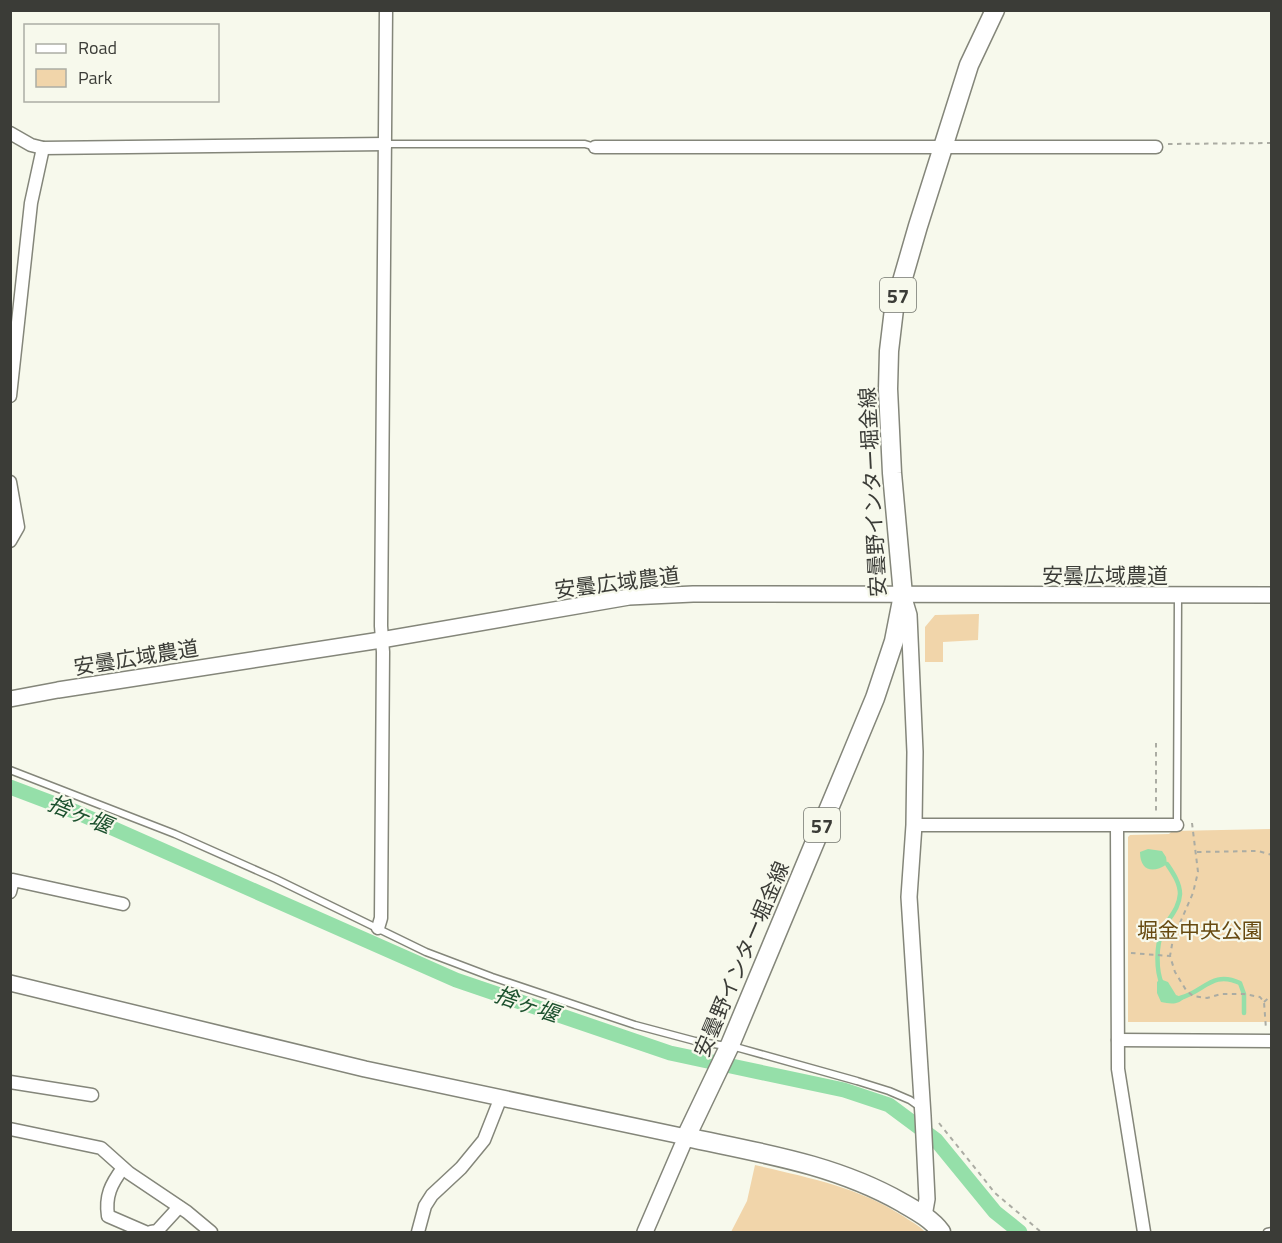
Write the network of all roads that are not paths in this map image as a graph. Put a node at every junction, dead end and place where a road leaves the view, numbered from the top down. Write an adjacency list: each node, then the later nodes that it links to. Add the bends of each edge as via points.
1 (386, 10): 4 (street)
2 (995, 10): 8 (main road, 安曇野インター堀金線 / 57, via 969,65)
3 (12, 136): 7 (street)
4 (386, 144): 5 (lane); 7 (street); 15 (street)
5 (595, 147): 8 (street)
6 (1156, 147): 8 (street)
7 (43, 148): 9 (street, via 31,203)
8 (943, 148): 12 (main road, 安曇野インター堀金線 / 57, via 894,309 889,351 892,473)
9 (10, 396)
10 (10, 482): 11 (street, via 18,527)
11 (10, 541)
12 (903, 595): 14 (street, 安曇広域農道); 15 (street, 安曇広域農道, via 629,597); 18 (street, via 909,615); 27 (main road, 安曇野インター堀金線 / 57, via 894,641 875,698)
13 (1272, 595): 14 (street, 安曇広域農道)
14 (1177, 603): 19 (lane)
15 (381, 640): 16 (street, 安曇広域農道); 23 (street)
16 (10, 699)
17 (10, 770): 23 (lane, via 185,839)
18 (914, 825): 20 (street); 31 (street, via 909,897)
19 (1177, 825): 20 (street)
20 (1117, 826): 25 (street)
21 (10, 892): 22 (street, via 13,880)
22 (123, 904)
23 (378, 928): 27 (lane, via 426,952 492,977 635,1025)
24 (10, 983): 30 (street)
25 (1118, 1040): 26 (street); 44 (street, via 1118,1069)
26 (1272, 1041)
27 (729, 1048): 31 (lane, via 889,1091 910,1100); 33 (main road, 安曇野インター堀金線 / 57)
28 (10, 1082): 29 (street)
29 (92, 1095)
30 (501, 1098): 33 (street); 38 (street, via 484,1140 425,1206)
31 (927, 1115): 36 (street)
32 (10, 1129): 34 (street, via 101,1148)
33 (686, 1137): 36 (main road, via 843,1174); 42 (street)
34 (123, 1168): 35 (street); 39 (street, via 109,1187 108,1216)
35 (178, 1207): 40 (street); 41 (street)
36 (924, 1216): 43 (main road)
37 (1272, 1231): 45 (lane)
38 (421, 1232)
39 (145, 1233)
40 (151, 1233)
41 (211, 1233)
42 (645, 1233)
43 (942, 1233)
44 (1144, 1233)
45 (1267, 1233)

